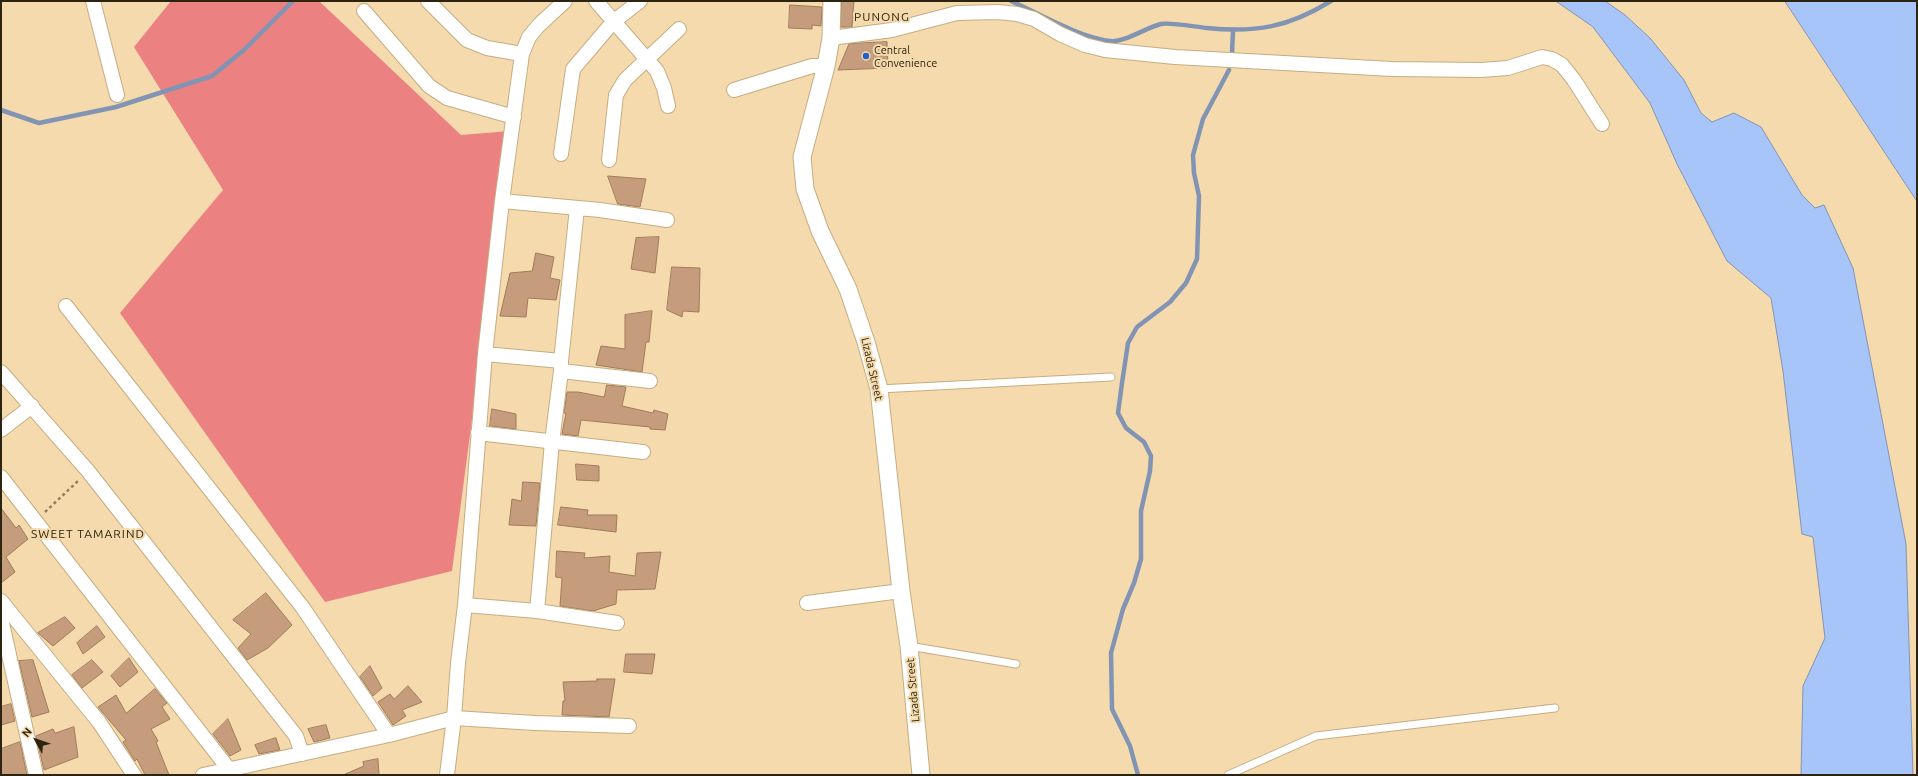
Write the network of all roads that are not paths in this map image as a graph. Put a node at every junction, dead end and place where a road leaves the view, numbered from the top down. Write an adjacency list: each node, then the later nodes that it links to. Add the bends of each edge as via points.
1 (93, 1): 15 (street)
2 (565, 1): 11 (street, via 529,37)
3 (596, 1): 8 (street)
4 (640, 1): 8 (street)
5 (832, 1): 10 (street, Lizada Street)
6 (434, 3): 11 (street, via 467,40 487,48)
7 (364, 11): 17 (street, via 429,86 447,98)
8 (613, 22): 12 (street); 19 (street, via 573,69)
9 (679, 29): 12 (street)
10 (831, 38): 13 (street, Lizada Street); 18 (street, via 892,30 957,13 998,12 1017,14 1034,20 1085,45 1105,50 1175,57 1392,70 1481,70 1508,68 1542,58 1552,59 1562,65 1574,80)
11 (522, 54): 17 (street)
12 (647, 59): 16 (street, via 657,71); 20 (street, via 625,80 616,95)
13 (826, 66): 14 (street, via 812,66); 30 (street, Lizada Street, via 802,157 805,189 820,231 848,289)
14 (734, 90)
15 (117, 95)
16 (668, 106)
17 (514, 117): 21 (street)
18 (1602, 124)
19 (561, 154)
20 (609, 160)
21 (502, 201): 22 (street); 25 (street)
22 (577, 208): 23 (street); 26 (street)
23 (667, 220)
24 (66, 306): 49 (street, via 303,608)
25 (485, 354): 26 (street); 33 (street)
26 (561, 366): 29 (street); 34 (street)
27 (1, 372): 31 (street)
28 (1112, 377): 30 (lane)
29 (650, 381)
30 (879, 389): 37 (street, Lizada Street)
31 (32, 406): 32 (street); 50 (street, via 88,471 296,736)
32 (1, 430)
33 (478, 432): 34 (street); 40 (street)
34 (552, 442): 35 (street); 41 (street)
35 (643, 452)
36 (1, 477): 51 (street)
37 (901, 591): 39 (street); 44 (street, Lizada Street)
38 (1, 601): 53 (street, via 99,722)
39 (807, 603)
40 (464, 605): 41 (street); 47 (street)
41 (537, 611): 43 (street)
42 (1, 619): 52 (street)
43 (617, 623)
44 (909, 646): 45 (lane); 56 (street, Lizada Street)
45 (1016, 664)
46 (1555, 708): 57 (lane, via 1316,736)
47 (454, 718): 48 (street); 49 (street); 55 (street)
48 (629, 726)
49 (389, 735): 50 (street)
50 (302, 754): 51 (street)
51 (228, 768): 54 (street)
52 (36, 775)
53 (134, 775)
54 (203, 775)
55 (447, 775)
56 (921, 775)
57 (1228, 775)

